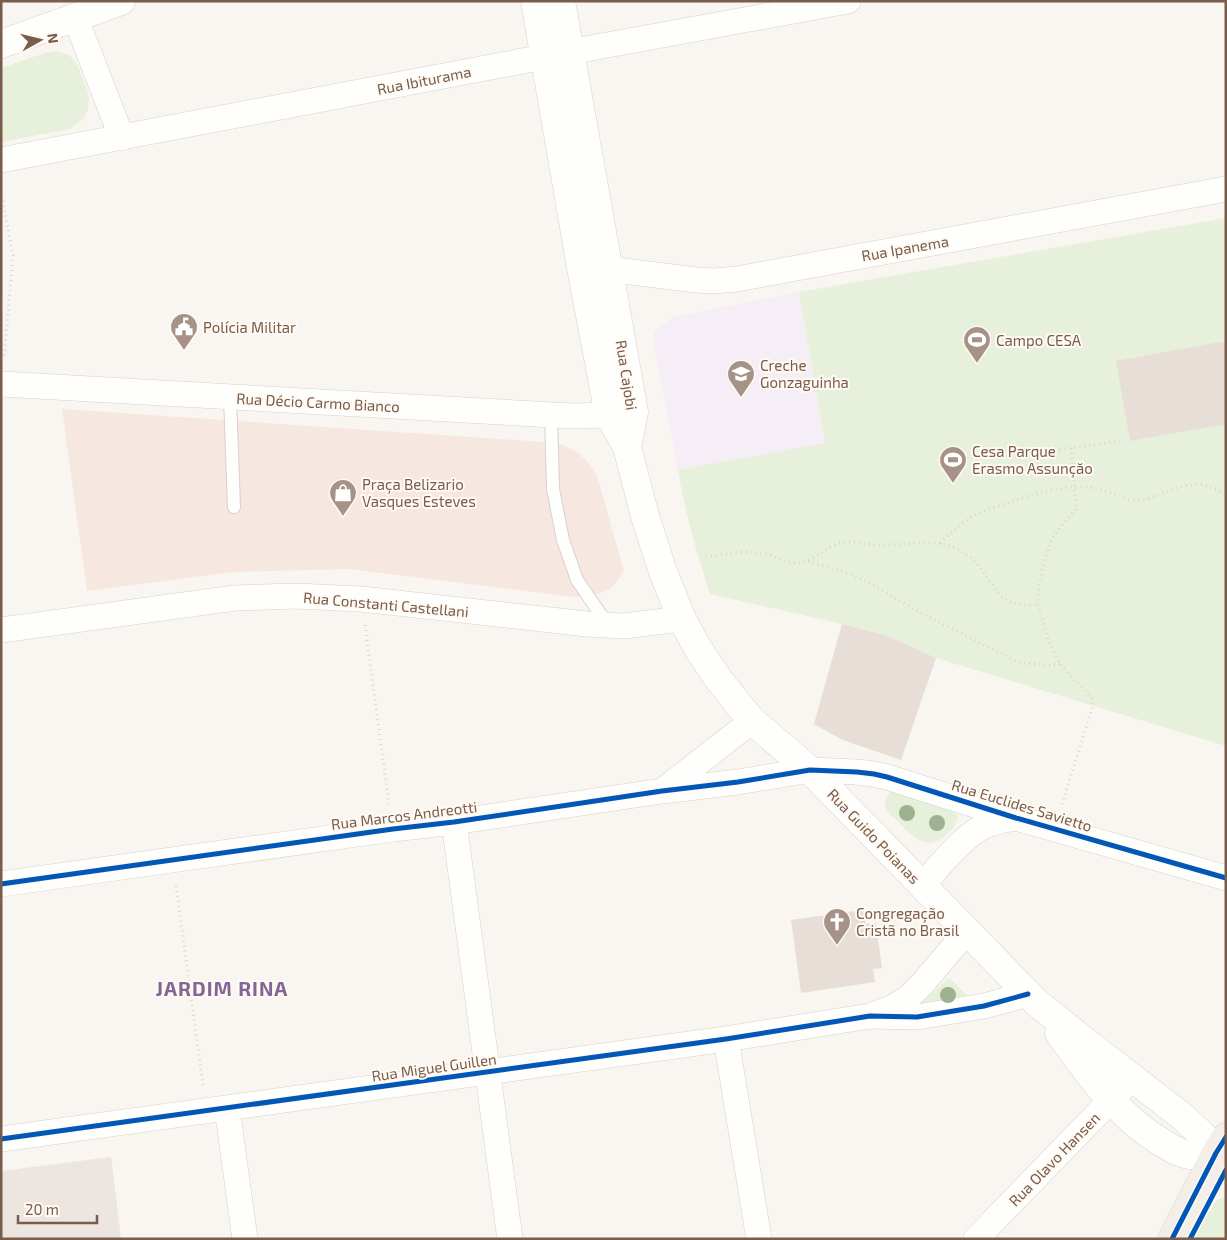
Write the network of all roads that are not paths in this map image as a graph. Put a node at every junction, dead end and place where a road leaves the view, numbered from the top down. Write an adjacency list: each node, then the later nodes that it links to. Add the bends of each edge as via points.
1 (121, 1): 5 (main road)
2 (535, 1): 8 (main road, Rua Cajobi)
3 (561, 1): 7 (main road, Rua Cajobi)
4 (848, 1): 7 (street, Rua Ibiturama)
5 (75, 17): 6 (main road); 9 (street)
6 (1, 44)
7 (570, 52): 8 (street, Rua Ibiturama); 12 (main road, Rua Cajobi)
8 (544, 57): 9 (street, Rua Ibiturama); 13 (main road, Rua Cajobi)
9 (122, 138): 10 (street, Rua Ibiturama)
10 (1, 160)
11 (1226, 189): 12 (street, Rua Ipanema, via 737,279 695,280)
12 (609, 268): 13 (street, Rua Ipanema); 16 (main road, Rua Cajobi)
13 (582, 273): 16 (main road, Rua Cajobi)
14 (2, 384): 15 (street, Rua Décio Carmo Bianco)
15 (230, 397): 17 (street, Rua Décio Carmo Bianco); 19 (lane)
16 (622, 413): 17 (street, Rua Décio Carmo Bianco, via 587,416); 18 (main road, Rua Cajobi)
17 (551, 414): 21 (lane, via 553,489 563,540 577,580)
18 (627, 447): 20 (main road, Rua Guido Poianas, via 645,516)
19 (234, 507)
20 (682, 619): 21 (street, Rua Constanti Castellani); 23 (main road, Rua Guido Poianas, via 719,680)
21 (608, 626): 22 (street, Rua Constanti Castellani, via 361,599 296,596 235,598)
22 (1, 630)
23 (752, 722): 24 (main road, Rua Guido Poianas); 25 (street, Rua Marcos Andreotti)
24 (810, 770): 25 (street, Rua Marcos Andreotti); 26 (street, Rua Euclides Savietto, via 887,777); 30 (main road, Rua Guido Poianas)
25 (662, 791): 27 (street, Rua Marcos Andreotti)
26 (1016, 818): 28 (street, Rua Euclides Savietto); 30 (street, Rua Euclides Savietto, via 982,827 969,836)
27 (454, 822): 29 (street, Rua Marcos Andreotti); 35 (street)
28 (1226, 878)
29 (1, 884)
30 (922, 886): 31 (main road, Rua Guido Poianas)
31 (967, 931): 32 (main road, Rua Guido Poianas); 33 (street, via 908,998)
32 (1033, 998): 33 (street, via 918,1017); 36 (main road, Rua Guido Poianas); 37 (main road, Rua Guido Poianas)
33 (870, 1016): 34 (street, Rua Miguel Guillen)
34 (726, 1039): 35 (street, Rua Miguel Guillen); 43 (street)
35 (488, 1072): 38 (street, Rua Miguel Guillen); 42 (street)
36 (1132, 1078): 37 (street, Rua Olavo Hansen); 40 (main road, Rua Guido Poianas)
37 (1110, 1100): 40 (main road, Rua Guido Poianas, via 1131,1121 1173,1149 1200,1156); 44 (street, Rua Olavo Hansen)
38 (217, 1109): 39 (street, Rua Miguel Guillen); 41 (street)
39 (1, 1139)
40 (1222, 1150): 45 (main road)
41 (245, 1239)
42 (510, 1239)
43 (759, 1239)
44 (976, 1239)
45 (1172, 1239)

